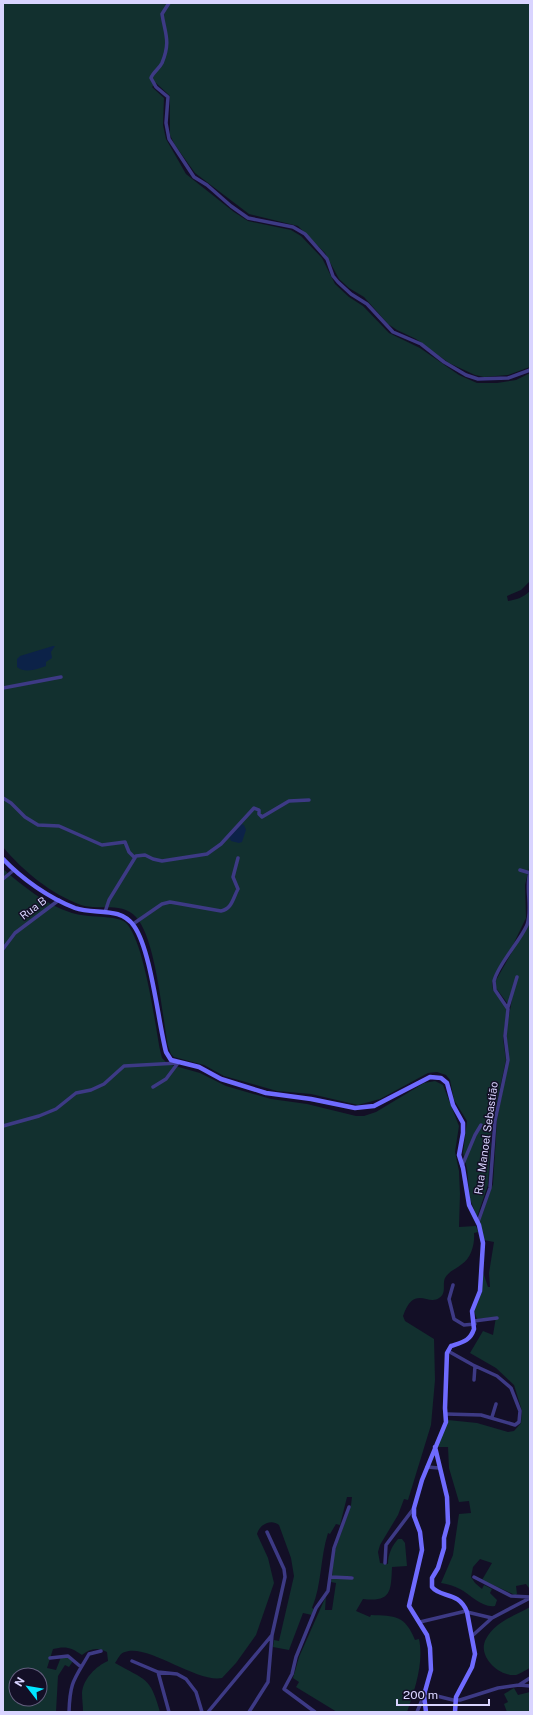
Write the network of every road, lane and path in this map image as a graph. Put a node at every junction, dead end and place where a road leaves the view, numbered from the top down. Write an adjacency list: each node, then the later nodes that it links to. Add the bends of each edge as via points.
1 (169, 3): 2 (street, via 162,14 168,36 165,53 161,65 151,78 156,87 168,97 168,139 194,177 248,218 293,227 304,234 326,259 338,282 350,294 367,304 386,326 397,334 421,344 459,371 483,380 514,377)
2 (530, 370)
3 (61, 677): 4 (street)
4 (3, 688)
5 (3, 798): 7 (street, via 35,823 59,826 105,846 125,842)
6 (309, 800): 7 (street, via 289,802 262,816 259,810 254,808 221,844 207,854 162,861 145,855)
7 (134, 857): 15 (street, via 109,900)
8 (238, 858): 16 (street, via 233,877 238,889 228,909 222,911 166,902)
9 (3, 859): 10 (street)
10 (14, 870): 13 (street); 14 (street)
11 (520, 870): 12 (street)
12 (530, 872): 19 (street, via 527,881 527,924 494,982 495,990)
13 (3, 879)
14 (58, 900): 15 (street, via 82,910); 17 (street, Rua B, via 15,933)
15 (105, 912): 16 (street, via 122,915)
16 (132, 924): 20 (street, via 140,938 148,964 166,1052 171,1060)
17 (3, 949)
18 (517, 977): 19 (street, Rua Manoel Sebastião)
19 (508, 1008): 25 (street, Rua Manoel Sebastião, via 505,1036 508,1060 495,1121 490,1188)
20 (178, 1062): 21 (street, via 166,1079); 23 (street, via 124,1066 104,1084 76,1093 56,1109); 24 (street, via 199,1067 221,1079 266,1093 355,1108 374,1106 430,1077 441,1078 447,1083 453,1105 463,1123 458,1151)
21 (153, 1087)
22 (481, 1125): 24 (street)
23 (3, 1126)
24 (462, 1166): 25 (street, via 469,1205)
25 (478, 1223): 28 (street, via 483,1245 480,1293 472,1309)
26 (453, 1285): 28 (street, via 449,1299 454,1318 464,1325)
27 (497, 1318): 28 (street)
28 (475, 1322): 29 (street, via 473,1332 467,1340)
29 (448, 1350): 30 (street); 33 (street)
30 (475, 1366): 31 (street); 34 (street, via 500,1378 510,1388 520,1411 519,1422 516,1425)
31 (474, 1380)
32 (496, 1404): 34 (street)
33 (446, 1414): 34 (street, via 464,1413); 35 (street, via 446,1422)
34 (492, 1417)
35 (435, 1447): 36 (street); 37 (street)
36 (427, 1467): 37 (street); 39 (street)
37 (439, 1468): 46 (street, via 447,1497 448,1523 444,1548 432,1578 432,1587 457,1599)
38 (349, 1507): 42 (street, via 334,1548)
39 (414, 1508): 41 (street, via 386,1545); 48 (street, via 422,1550 409,1606)
40 (267, 1532): 49 (street, via 285,1575)
41 (385, 1563)
42 (331, 1577): 44 (street); 66 (street, via 328,1590 316,1608 284,1689)
43 (474, 1577): 45 (street, via 511,1596)
44 (352, 1578)
45 (530, 1598): 47 (street)
46 (467, 1612): 47 (street); 48 (street); 50 (street)
47 (492, 1618): 50 (street)
48 (420, 1622): 59 (street, via 427,1635 431,1655 431,1674)
49 (272, 1635): 64 (street); 65 (street, via 268,1682)
50 (472, 1636): 60 (street, via 474,1662)
51 (101, 1651): 54 (street, via 90,1654)
52 (50, 1658): 54 (street, via 68,1656)
53 (132, 1661): 55 (street)
54 (81, 1667): 61 (street, via 71,1684)
55 (158, 1672): 62 (street); 63 (street, via 177,1674 188,1680 196,1692)
56 (530, 1678): 57 (street)
57 (519, 1685): 58 (street); 60 (street)
58 (530, 1686)
59 (424, 1694): 60 (street); 67 (street); 68 (street)
60 (455, 1700): 69 (street)
61 (69, 1712)
62 (169, 1712)
63 (202, 1712)
64 (208, 1712)
65 (249, 1712)
66 (315, 1712)
67 (417, 1712)
68 (426, 1712)
69 (455, 1712)

